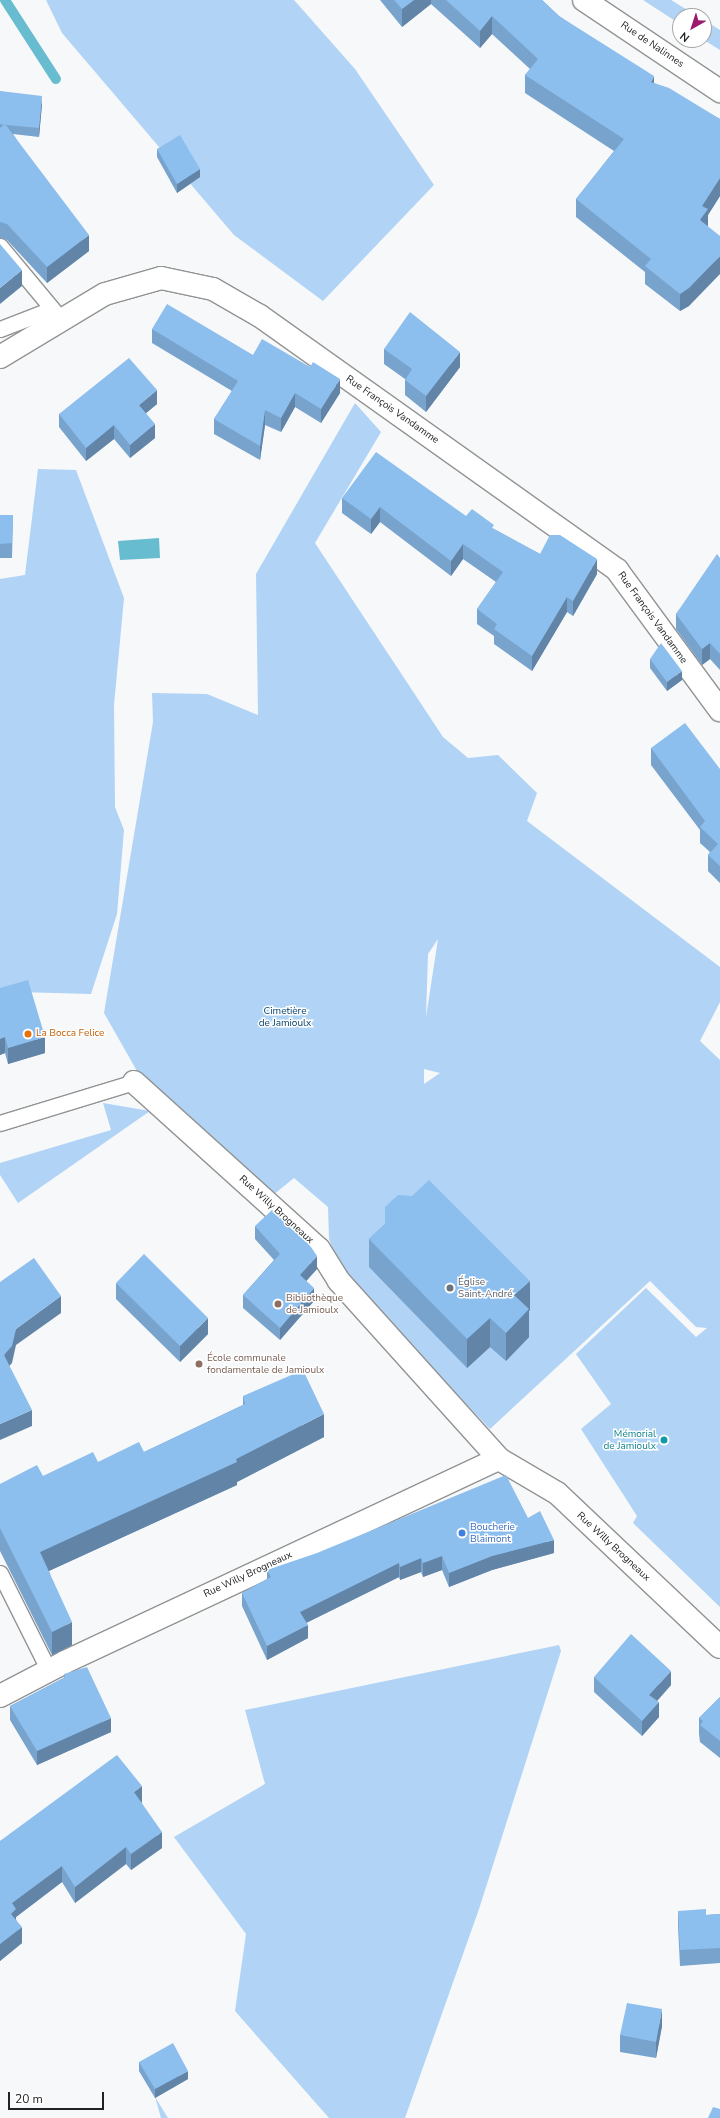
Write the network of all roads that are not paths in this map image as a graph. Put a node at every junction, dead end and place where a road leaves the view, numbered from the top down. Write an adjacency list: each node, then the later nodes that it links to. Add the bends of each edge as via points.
1 (584, 0): 2 (street, Rue de Nalinnes)
2 (720, 91)
3 (0, 246): 4 (lane)
4 (60, 318): 5 (lane, via 44,312); 6 (street, Rue François Vandamme); 7 (street, Rue François Vandamme, via 105,294 162,278 213,289 260,316 617,570)
5 (0, 329)
6 (0, 357)
7 (720, 710)
8 (134, 1082): 9 (lane); 10 (street, Rue Willy Brogneaux, via 318,1249 339,1281)
9 (0, 1123)
10 (499, 1459): 12 (street, Rue Willy Brogneaux, via 557,1493); 13 (street, Rue Willy Brogneaux)
11 (0, 1574): 13 (lane)
12 (720, 1647)
13 (49, 1670): 14 (street, Rue Willy Brogneaux)
14 (0, 1696)

